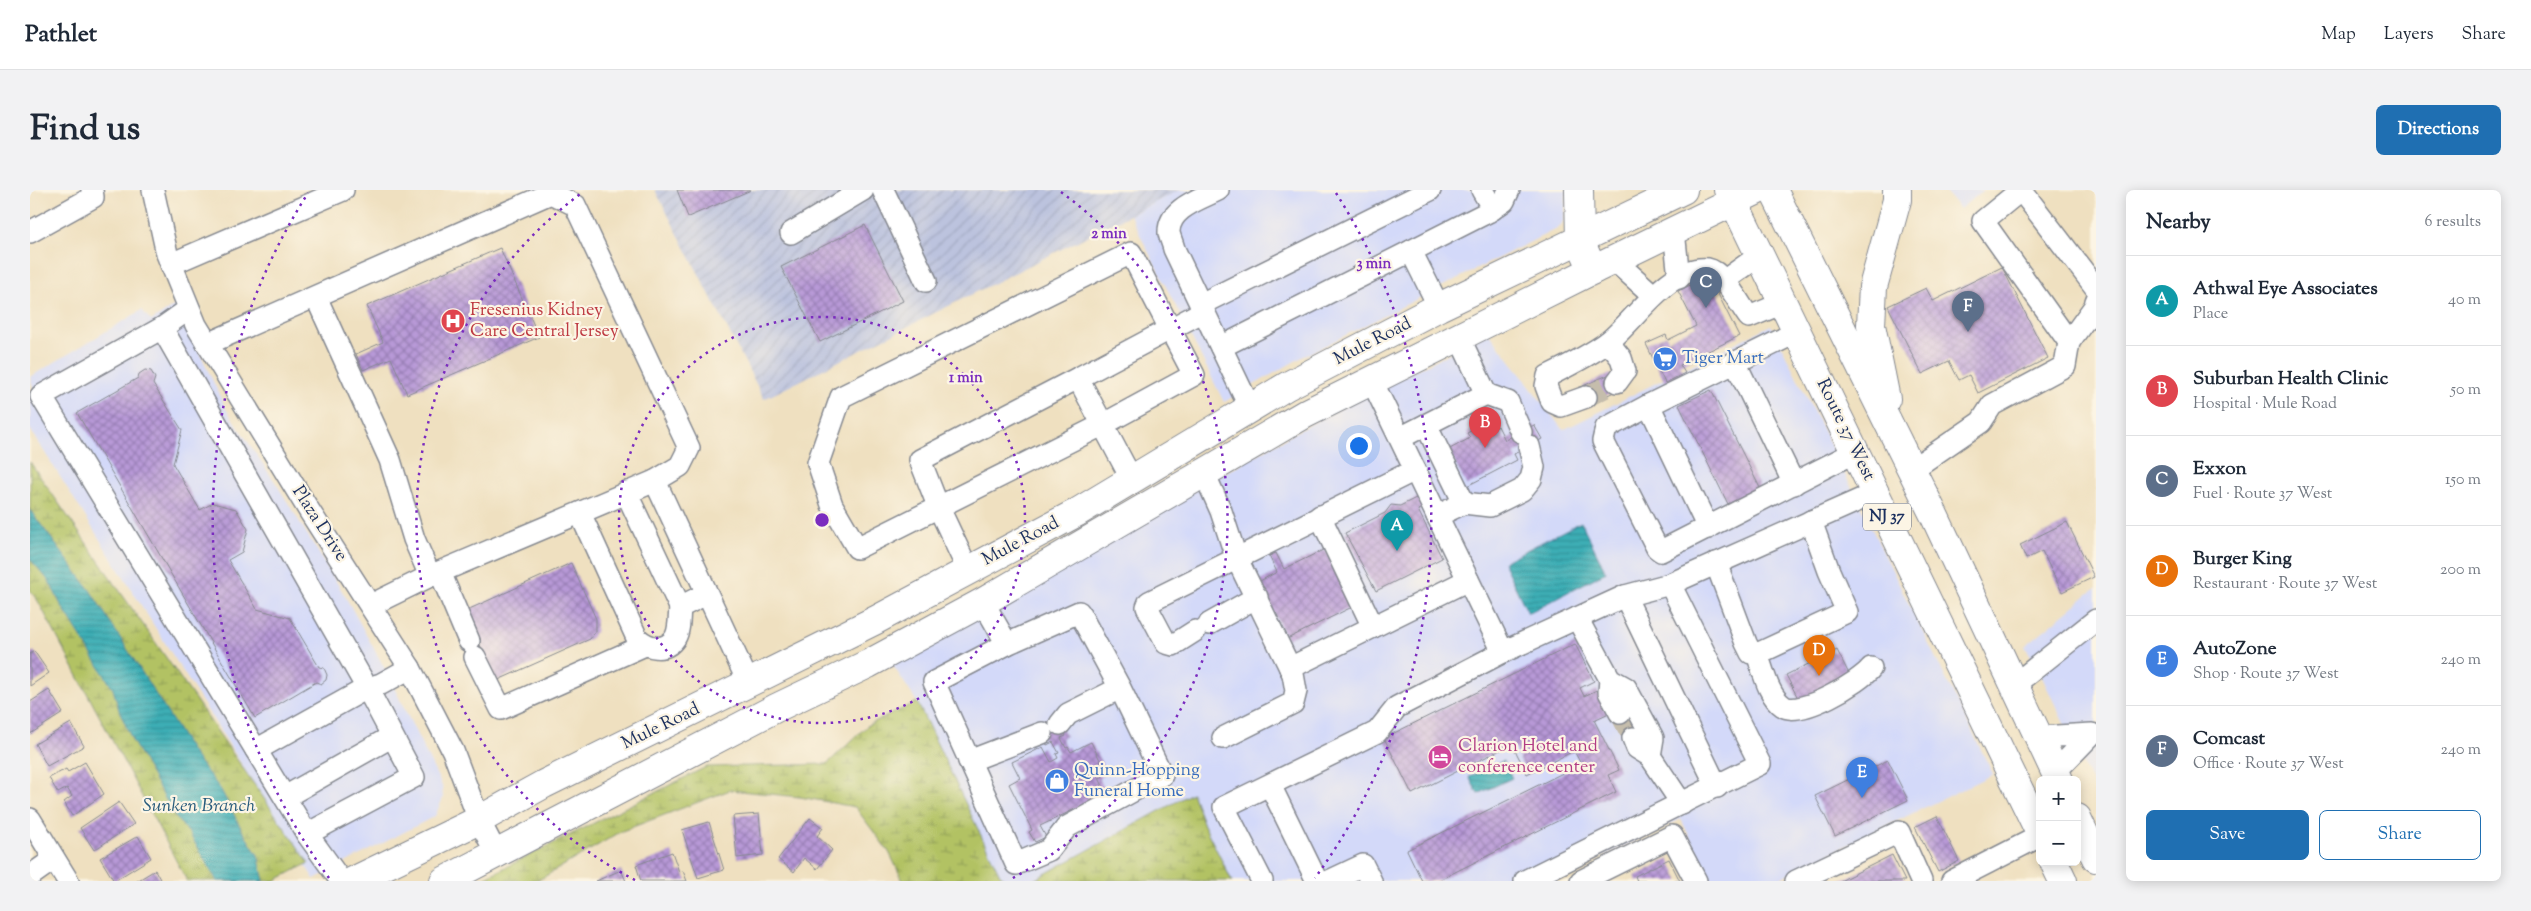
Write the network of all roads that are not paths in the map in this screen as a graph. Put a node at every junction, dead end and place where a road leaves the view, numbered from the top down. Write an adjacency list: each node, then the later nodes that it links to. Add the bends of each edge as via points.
1 (92, 190): 19 (street, via 93,196)
2 (153, 190): 24 (street, Plaza Drive)
3 (343, 190): 24 (street)
4 (863, 190): 20 (street)
5 (883, 190): 28 (street)
6 (1218, 190): 33 (street, via 1175,215 1169,233)
7 (1430, 190): 33 (street)
8 (1482, 190): 17 (street)
9 (1509, 190): 17 (street, via 1504,202)
10 (1579, 190): 21 (main road)
11 (1683, 190): 21 (main road, Mule Road)
12 (1758, 190): 16 (main road, Mule Road)
13 (1773, 190): 58 (main road, NJ 37)
14 (1897, 190): 58 (main road, via 1873,287 1871,325)
15 (2021, 190): 29 (street); 42 (street, via 1982,221)
16 (1731, 196): 18 (main road, Mule Road); 23 (main road, Route 37 West / NJ 37)
17 (1493, 209): 22 (street)
18 (1674, 231): 25 (main road, Mule Road); 26 (street)
19 (30, 232)
20 (791, 233)
21 (1580, 241): 25 (main road); 35 (main road, Mule Road)
22 (1411, 251): 35 (street); 44 (street)
23 (1760, 255): 27 (street); 34 (main road, Route 37 West / NJ 37)
24 (171, 264): 36 (street, Plaza Drive)
25 (1604, 265): 30 (street); 40 (main road, Mule Road)
26 (1679, 278): 27 (street, via 1692,271 1708,269); 30 (street)
27 (1725, 280): 34 (street, via 1749,317)
28 (926, 281)
29 (2096, 288)
30 (1652, 295): 41 (street)
31 (316, 297): 43 (street); 64 (street, via 551,193 575,205 689,448 680,466); 78 (street, via 390,460 414,539)
32 (2096, 301): 42 (street)
33 (1200, 303): 38 (street); 44 (street)
34 (1783, 303): 39 (main road, Route 37 West / NJ 37)
35 (1440, 307): 45 (main road, Mule Road)
36 (189, 309): 37 (street); 43 (street, Plaza Drive)
37 (162, 328): 100 (street); 108 (street, via 40,396)
38 (1170, 329): 47 (street); 54 (street, via 1194,374); 69 (street, via 1130,253 841,397 818,463 832,505 857,548)
39 (1797, 332): 46 (street); 59 (main road, Route 37 West / NJ 37)
40 (1460, 337): 48 (main road, Mule Road); 50 (street)
41 (1608, 342): 49 (street, via 1621,358 1625,371); 51 (street, via 1548,376 1546,386 1552,402 1561,406)
42 (2070, 342): 61 (street, via 2065,366 1992,405 1981,422)
43 (206, 344): 85 (street, Plaza Drive)
44 (1221, 347): 53 (street)
45 (1355, 351): 48 (main road); 53 (main road, Mule Road)
46 (1735, 362): 52 (street); 65 (street)
47 (1078, 378): 54 (street); 69 (street, via 920,460)
48 (1372, 380): 56 (main road, Mule Road); 57 (street)
49 (1616, 382)
50 (1486, 394): 55 (street); 68 (street, via 1508,402 1534,467 1528,485 1490,506)
51 (1586, 397)
52 (1649, 405): 74 (street); 74 (street, via 1606,428 1603,441 1657,548 1661,551)
53 (1250, 408): 56 (main road); 63 (main road, Mule Road)
54 (1102, 425): 63 (street); 69 (street)
55 (1426, 425): 57 (street); 68 (street)
56 (1267, 436): 62 (main road, Mule Road)
57 (1400, 438): 60 (street)
58 (1894, 438): 61 (main road, NJ 37)
59 (1855, 452): 65 (street); 67 (main road, Route 37 West / NJ 37)
60 (1415, 470): 71 (street); 72 (street)
61 (1911, 470): 99 (main road, NJ 37)
62 (1204, 472): 75 (street); 84 (main road, Mule Road)
63 (1131, 478): 77 (main road, Mule Road, via 1067,518)
64 (655, 481): 66 (street); 81 (street)
65 (1794, 484): 74 (street)
66 (626, 492): 70 (street); 86 (street)
67 (1875, 493): 73 (street); 119 (main road, Route 37 West / NJ 37)
68 (1464, 503): 72 (street)
69 (938, 506): 77 (street)
70 (580, 513): 78 (street); 91 (street, via 637,638)
71 (1320, 516): 75 (street); 89 (street)
72 (1437, 516): 79 (street)
73 (1811, 521): 76 (street); 93 (street, via 1847,612)
74 (1708, 528)
75 (1236, 557): 83 (street); 83 (street, via 1149,602 1147,607 1166,643 1173,645)
76 (1716, 563): 80 (street); 93 (street, via 1746,642 1751,653)
77 (968, 570): 84 (main road); 98 (main road, Mule Road)
78 (435, 574): 85 (street); 91 (street, via 501,709)
79 (1468, 580): 89 (street); 92 (street)
80 (1670, 584): 82 (street); 113 (street, via 1760,764)
81 (706, 594): 86 (street); 98 (street)
82 (1625, 596): 87 (street); 113 (street)
83 (1257, 597): 95 (street)
84 (983, 602): 90 (street); 122 (main road, Mule Road)
85 (371, 605): 94 (street, Plaza Drive)
86 (680, 607): 91 (street, via 675,638 666,646)
87 (1577, 618): 92 (street); 97 (street)
88 (2096, 620): 99 (street)
89 (1373, 627): 95 (street)
90 (1007, 644): 101 (street, via 1078,612); 110 (street, via 934,682)
91 (645, 646)
92 (1502, 652): 112 (street, via 1397,707 1378,732)
93 (1757, 654): 96 (street, via 1771,691 1782,706 1793,709 1805,708 1863,678)
94 (410, 668): 100 (street); 117 (street, Plaza Drive, via 453,751)
95 (1290, 668): 106 (street, via 1296,691 1293,703)
96 (1871, 668)
97 (1610, 679): 102 (street, via 1609,692); 109 (street, via 1626,688 1653,738)
98 (749, 684): 117 (main road, Mule Road, via 544,784)
99 (2014, 685): 105 (main road, NJ 37)
100 (367, 688): 104 (street); 108 (street)
101 (1120, 688): 110 (street, via 1068,714 1051,728); 110 (street, via 1162,775 1067,827 1050,850 1016,864)
102 (1620, 713)
103 (2094, 733): 105 (street); 111 (street)
104 (391, 737): 114 (street); 120 (street, via 414,777)
105 (2039, 737): 111 (main road, NJ 37)
106 (1223, 738)
107 (1633, 738): 109 (street, via 1637,748)
108 (256, 750): 114 (street)
109 (1650, 756): 115 (street)
110 (969, 761)
111 (2057, 776)
112 (1270, 785): 131 (street, via 1224,807); 132 (street)
113 (1717, 787): 115 (street)
114 (285, 798): 120 (street)
115 (1682, 804): 135 (street)
116 (30, 818): 124 (street)
117 (479, 820): 122 (street, Plaza Drive); 129 (main road, Mule Road)
118 (2078, 821): 123 (main road)
119 (2036, 826)
120 (307, 834): 128 (street)
121 (2036, 836): 140 (street)
122 (497, 854): 130 (main road, Mule Road)
123 (2096, 858)
124 (54, 859): 126 (street); 127 (street)
125 (2056, 866): 141 (main road)
126 (30, 876)
127 (68, 881)
128 (341, 881)
129 (353, 881)
130 (444, 881)
131 (1262, 881)
132 (1317, 881)
133 (1329, 881): 134 (street, via 1363,865)
134 (1371, 881)
135 (1525, 881)
136 (1580, 881): 137 (street, via 1672,836)
137 (1696, 881)
138 (1796, 881): 139 (street, via 1899,832)
139 (1921, 881)
140 (1952, 881)
141 (2064, 881)

